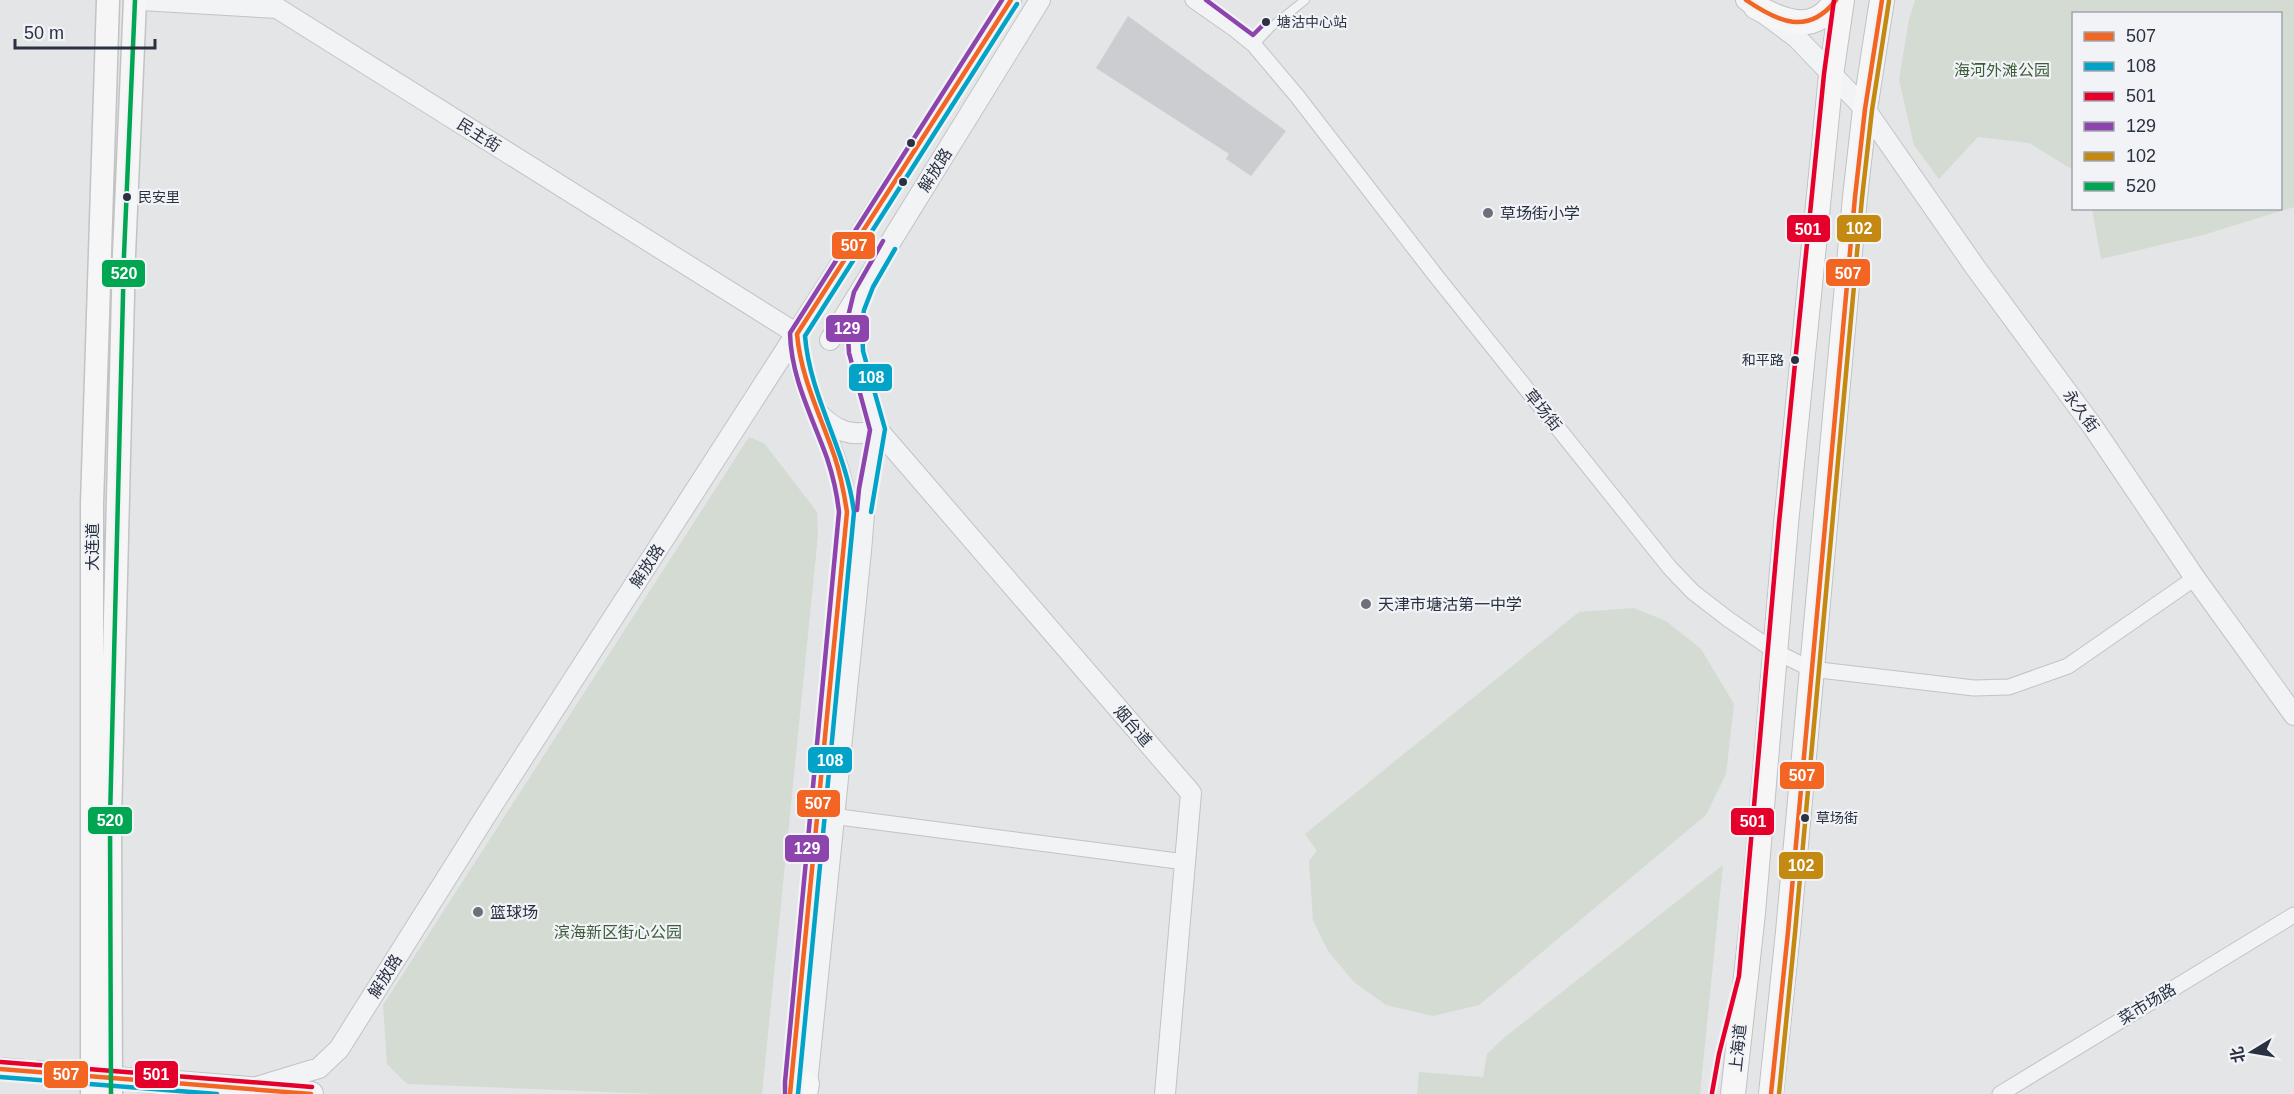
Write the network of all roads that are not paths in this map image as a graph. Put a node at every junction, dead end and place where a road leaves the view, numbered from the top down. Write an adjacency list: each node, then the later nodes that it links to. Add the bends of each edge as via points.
1 (101, 0): 13 (street)
2 (108, 0): 13 (main road, 大连道)
3 (135, 0): 36 (main road, 大连道, via 124,255 111,784)
4 (141, 0): 18 (street, 民主街, via 278,8)
5 (1011, 0): 18 (street, 解放路)
6 (1040, 0): 17 (street, 解放路)
7 (1193, 0): 14 (street, 草场街)
8 (1305, 0): 14 (lane)
9 (1836, 0): 12 (main road, via 1827,12 1807,22 1792,23)
10 (1842, 0): 15 (main road, 上海道)
11 (1882, 0): 16 (main road)
12 (1751, 4): 15 (street, via 1797,38)
13 (107, 31): 35 (main road, 大连道, via 92,504)
14 (1254, 45): 24 (street, 草场街, via 1670,568 1693,592)
15 (1831, 75): 16 (street); 24 (main road, 上海道)
16 (1865, 109): 23 (street, 永久街, via 2093,427); 25 (main road)
17 (862, 289): 19 (street, 解放路); 20 (street, via 854,341)
18 (797, 334): 19 (street); 21 (street, via 797,353); 33 (street, 解放路, via 339,1049 309,1072)
19 (831, 340): 20 (street, via 853,360)
20 (867, 390): 22 (street)
21 (814, 408): 22 (street, via 828,424 840,430); 27 (street, via 840,474 848,512)
22 (878, 430): 27 (street, via 866,490); 28 (street, 烟台道, via 1191,794)
23 (2195, 578): 25 (street, 草场街, via 2068,666 2009,687 1974,688); 26 (street, 永久街)
24 (1776, 652): 25 (street, 草场街); 30 (main road, 上海道)
25 (1811, 669): 31 (main road)
26 (2294, 715)
27 (826, 815): 28 (street); 34 (street)
28 (1185, 862): 38 (street, 烟台道)
29 (2294, 915): 43 (street, 菜市场路)
30 (1746, 977): 39 (main road); 40 (main road, 上海道)
31 (1783, 982): 41 (main road); 42 (main road, via 1786,1030)
32 (141, 1080): 33 (main road)
33 (249, 1089): 37 (main road)
34 (799, 1091)
35 (92, 1094)
36 (111, 1094)
37 (311, 1094)
38 (1164, 1094)
39 (1719, 1094)
40 (1733, 1094)
41 (1771, 1094)
42 (1782, 1094)
43 (2000, 1094)

